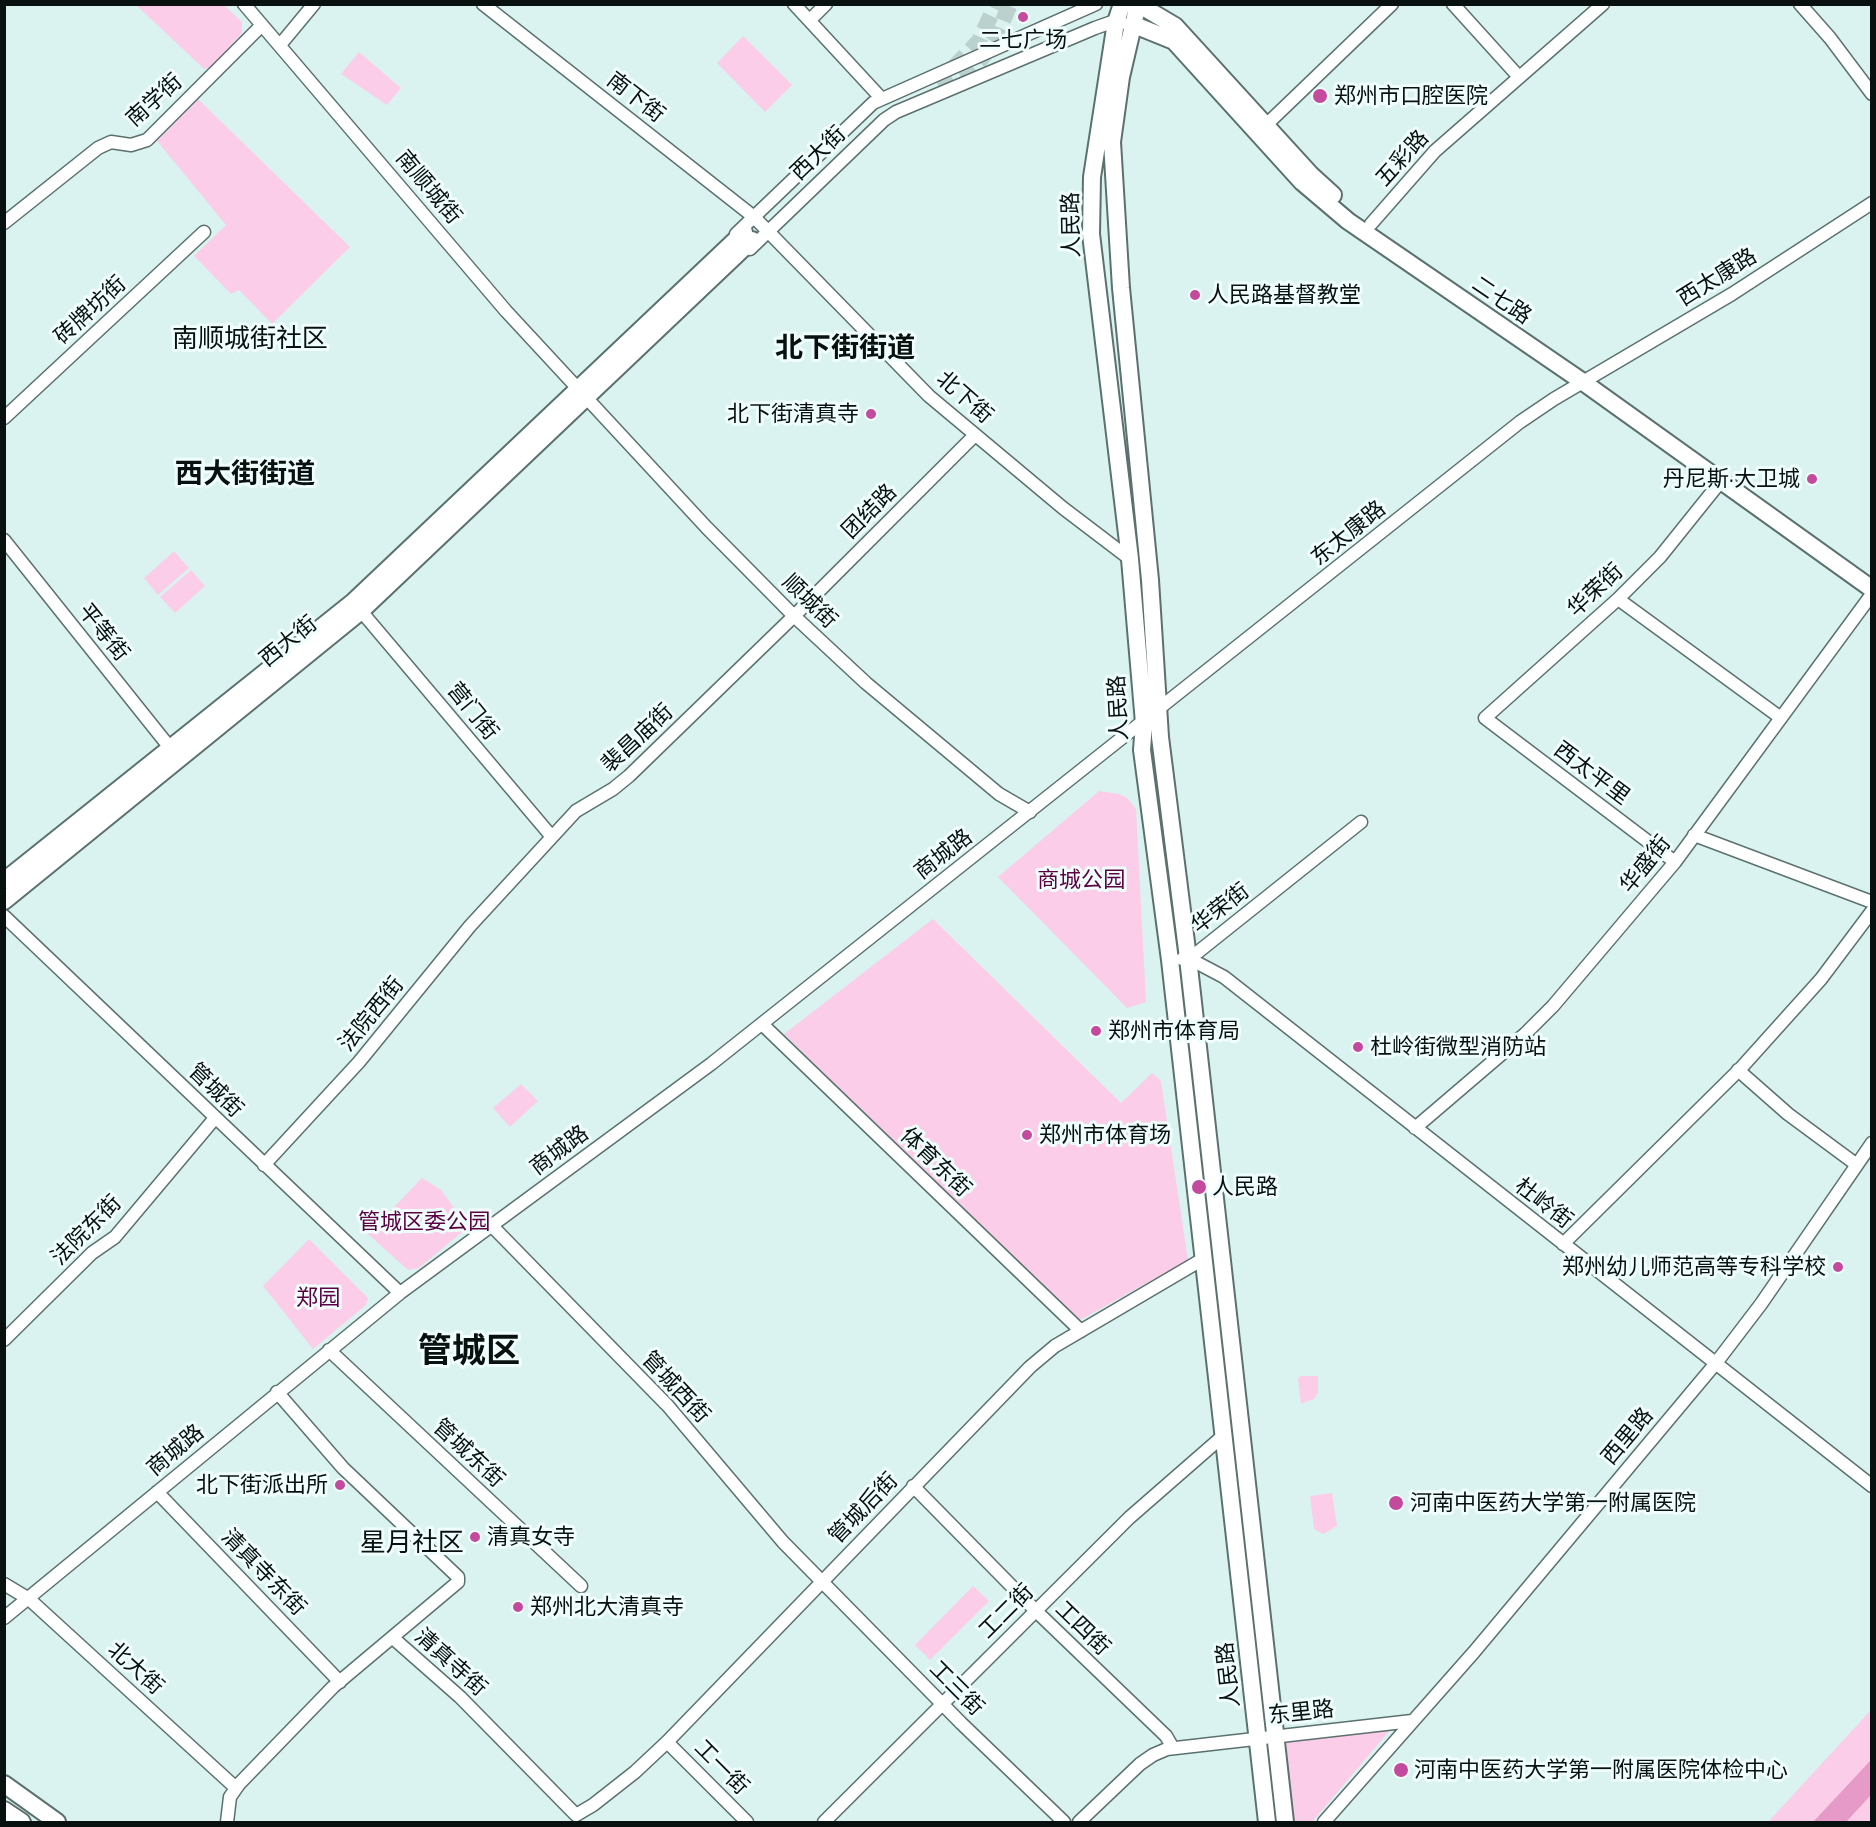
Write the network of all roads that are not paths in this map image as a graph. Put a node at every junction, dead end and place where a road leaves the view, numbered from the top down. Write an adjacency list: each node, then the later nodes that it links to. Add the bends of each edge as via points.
1 (244, 4): 15 (street, 南顺城街)
2 (314, 4): 16 (street)
3 (483, 4): 23 (street, 南下街)
4 (794, 4): 13 (street)
5 (826, 4): 13 (street)
6 (1096, 4): 19 (street, 西大街)
7 (1122, 4): 14 (main road)
8 (1138, 4): 14 (main road); 20 (main road, 二七路, via 1175,26)
9 (1392, 4): 20 (street)
10 (1453, 4): 17 (street)
11 (1603, 4): 17 (street, 五彩路)
12 (1800, 4): 18 (street)
13 (810, 20): 19 (street)
14 (1124, 23): 23 (street, 西大街, via 1095,28 896,112); 27 (main road, 二七路, via 1174,41 1327,205); 33 (main road, 人民路, via 1090,211); 40 (main road, 人民路, via 1112,142 1121,288)
15 (262, 25): 16 (street, 南顺城街); 22 (street, 南学街, via 147,140 130,145 111,142 98,148)
16 (280, 45): 28 (street, 南顺城街)
17 (1519, 77): 24 (street, 五彩路, via 1434,151)
18 (1872, 94)
19 (881, 98): 23 (street, 西大街, via 867,108)
20 (1266, 125): 24 (main road, 二七路, via 1311,175)
21 (1872, 203): 27 (street, 西太康路, via 1732,294)
22 (4, 223)
23 (762, 224): 28 (street, 西大街, via 604,389); 28 (street, 西大街, via 589,373); 30 (street, 北下街, via 929,396)
24 (1371, 225): 27 (main road, 二七路)
25 (204, 232): 29 (street, 砖牌坊街)
26 (748, 236): 28 (main road, 西大街)
27 (1587, 380): 31 (main road, 二七路); 34 (main road, 二七路); 40 (street, 东太康路, via 1520,422)
28 (582, 396): 38 (main road, 西大街); 39 (street, 顺城街); 44 (main road, 西大街, via 353,602)
29 (4, 418)
30 (975, 435): 33 (street, 北下街); 39 (street, 团结路)
31 (1721, 481): 35 (main road, 二七路); 37 (street, 华荣街, via 1660,557)
32 (4, 540): 44 (street, 平等街)
33 (1130, 559): 43 (main road, 人民路)
34 (1872, 578)
35 (1872, 589)
36 (1872, 594): 42 (street, 华盛街)
37 (1618, 599): 41 (street, 华荣街); 42 (street)
38 (361, 611): 48 (street, 营门街); 52 (main road, 西大街)
39 (794, 616): 45 (street, 顺城街, via 866,683 999,794); 48 (street, 裴昌庙街, via 629,776 576,811)
40 (1160, 710): 43 (street, 东太康路); 56 (main road, 人民路, via 1160,737)
41 (1485, 718): 49 (street, 西太平里)
42 (1781, 718): 47 (street, 华盛街)
43 (1144, 723): 45 (street, 商城路); 57 (main road, 人民路, via 1142,750)
44 (171, 749): 50 (main road, 西大街)
45 (1030, 812): 58 (street, 商城路)
46 (1361, 822): 56 (street, 华荣街)
47 (1694, 835): 49 (street, 华盛街); 53 (street)
48 (552, 837): 51 (street, 裴昌庙街)
49 (1675, 862): 61 (street, 华盛街, via 1539,1020)
50 (4, 882)
51 (507, 886): 63 (street, 法院西街, via 359,1062)
52 (4, 901)
53 (1872, 902)
54 (1872, 911): 59 (street, via 1821,980)
55 (4, 916): 60 (street, 管城街)
56 (1188, 958): 57 (street); 61 (street, 杜岭街, via 1224,977); 88 (main road, 人民路)
57 (1170, 960): 67 (main road, 人民路)
58 (762, 1024): 65 (street, 商城路); 69 (street, 体育东街)
59 (1738, 1070): 64 (street, via 1788,1114); 66 (street)
60 (215, 1118): 63 (street, 管城街); 70 (street, 法院东街, via 115,1237 92,1253)
61 (1415, 1128): 66 (street, 杜岭街)
62 (1872, 1143): 64 (street, 西里路)
63 (264, 1165): 68 (street, 管城街)
64 (1857, 1165): 72 (street, 西里路)
65 (494, 1227): 68 (street, 商城路); 78 (street, 管城西街, via 668,1406 783,1542)
66 (1563, 1244): 72 (street, 杜岭街)
67 (1203, 1259): 69 (street, 管城后街); 74 (main road, 人民路)
68 (400, 1293): 71 (street, 商城路)
69 (1081, 1331): 75 (street, 管城后街, via 1055,1346 1006,1389)
70 (4, 1340)
71 (329, 1350): 73 (street, 商城路); 80 (street, 管城东街)
72 (1716, 1364): 76 (street, 杜岭街); 87 (street, 西里路)
73 (277, 1392): 77 (street, 商城路); 84 (street, 清真寺街, via 343,1468 458,1577 456,1586)
74 (1223, 1436): 82 (street, 工二街, via 1129,1518); 89 (main road, 人民路)
75 (913, 1486): 78 (street, 管城后街); 82 (street, 工四街)
76 (1872, 1486)
77 (157, 1492): 81 (street, 商城路); 85 (street, 清真寺东街)
78 (822, 1581): 86 (street, 工三街); 90 (street, 管城后街)
79 (4, 1584): 81 (street, 北大街)
80 (581, 1586)
81 (29, 1599): 83 (street, 商城路); 93 (street, 北大街)
82 (1036, 1611): 86 (street, 工二街); 91 (street, 工四街, via 1166,1736)
83 (4, 1618)
84 (393, 1638): 85 (street); 95 (street, 清真寺街, via 460,1697)
85 (340, 1682): 93 (street)
86 (943, 1704): 100 (street, 工二街); 101 (street, 工三街)
87 (1412, 1721): 88 (street, 东里路); 105 (street, 西里路)
88 (1275, 1735): 89 (street, 东里路); 104 (main road, 人民路)
89 (1257, 1737): 91 (street, 东里路); 103 (main road, 人民路)
90 (668, 1742): 95 (street, 管城后街); 99 (street, 工一街)
91 (1173, 1749): 102 (street, 东里路, via 1153,1755)
92 (4, 1784): 97 (main road)
93 (236, 1788): 98 (street, via 230,1797)
94 (4, 1810): 96 (main road)
95 (576, 1815)
96 (22, 1822)
97 (57, 1822)
98 (227, 1822)
99 (747, 1822)
100 (824, 1822)
101 (1064, 1822)
102 (1079, 1822)
103 (1267, 1822)
104 (1285, 1822)
105 (1324, 1822)

